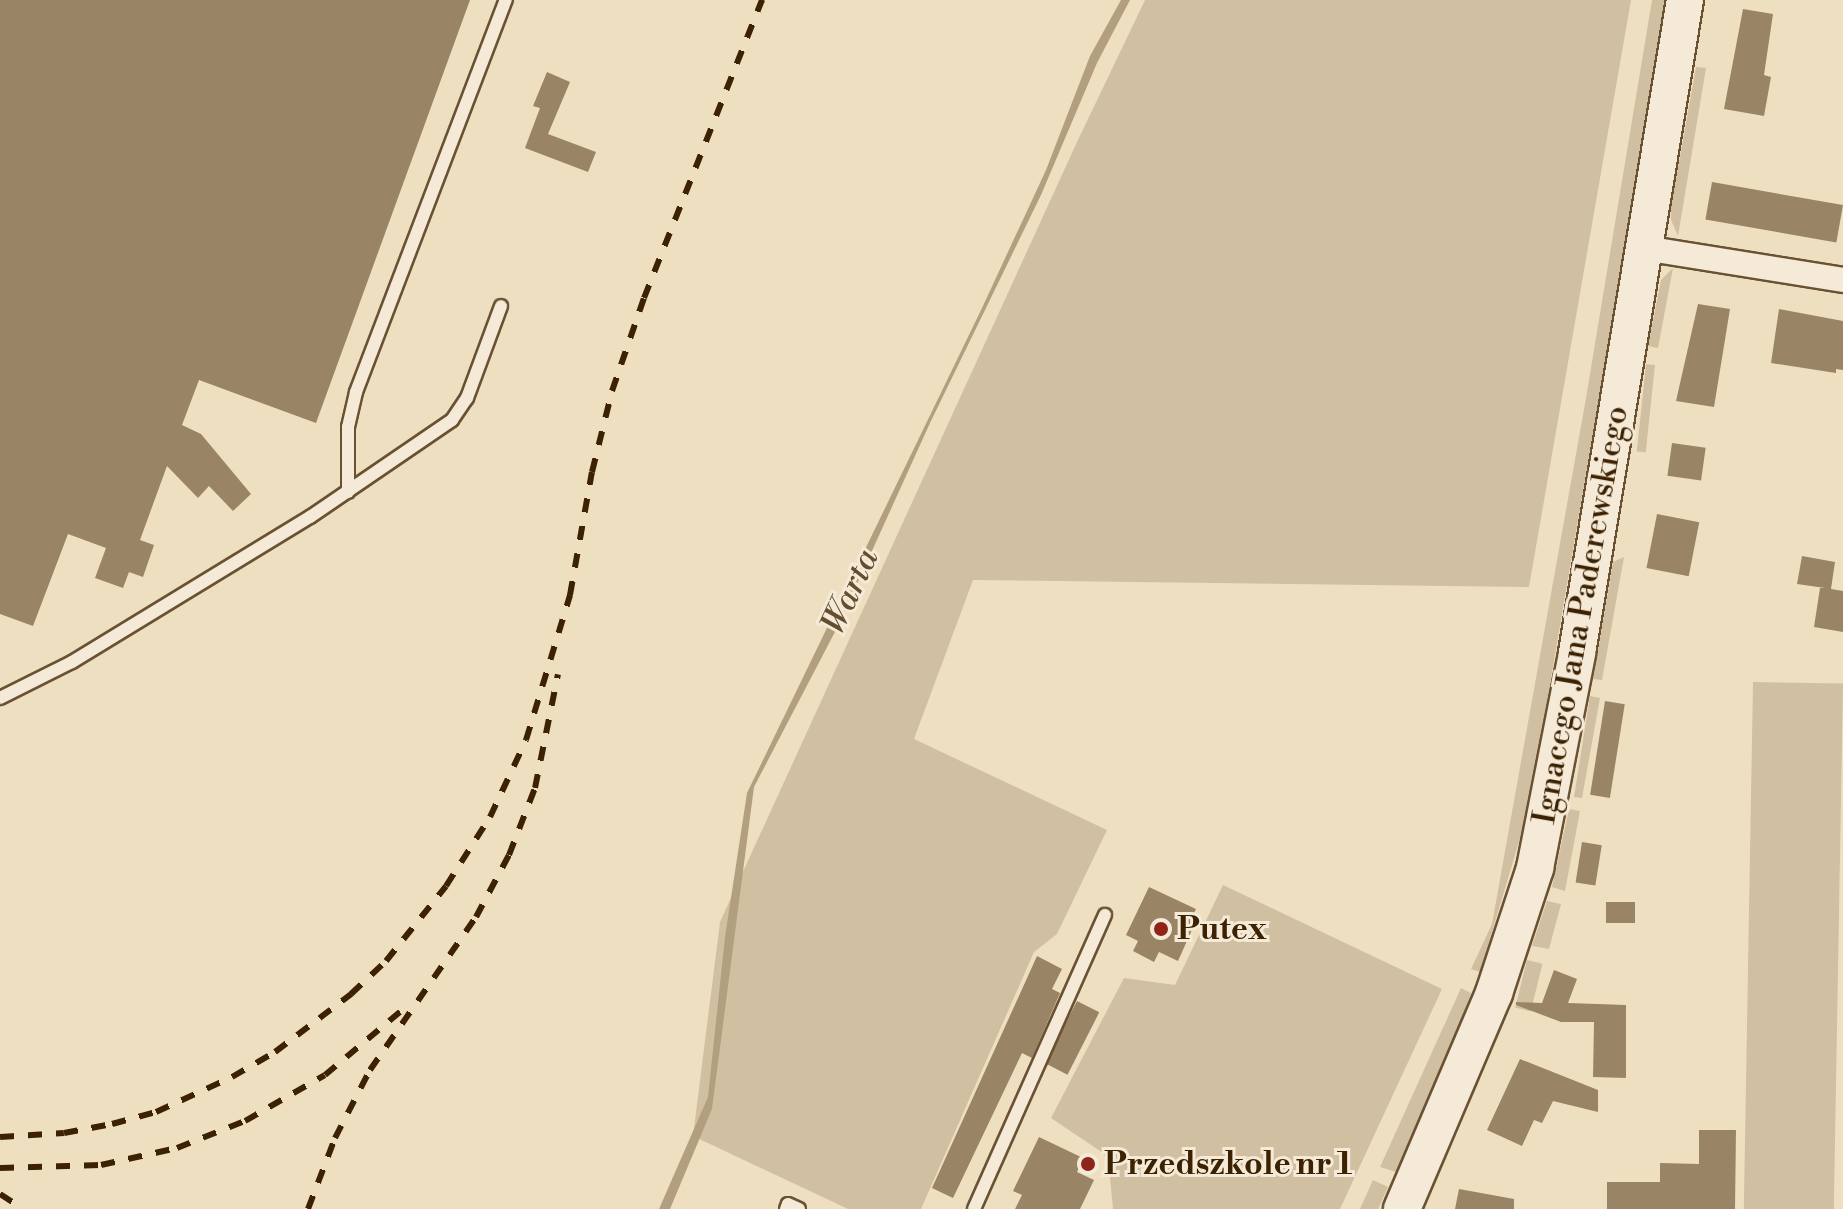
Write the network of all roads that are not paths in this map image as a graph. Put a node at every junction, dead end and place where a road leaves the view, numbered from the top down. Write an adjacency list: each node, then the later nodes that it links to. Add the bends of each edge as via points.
1 (506, 0): 6 (lane, via 356,392 348,427)
2 (1685, 0): 3 (main road, Ignacego Jana Paderewskiego)
3 (1644, 248): 4 (street); 12 (main road, Ignacego Jana Paderewskiego, via 1577,653 1535,868 1494,993)
4 (1843, 280)
5 (501, 306): 6 (lane, via 461,410)
6 (348, 492): 7 (lane, via 72,662)
7 (0, 698)
8 (1105, 915): 11 (lane)
9 (786, 1209): 10 (lane, via 788,1204)
10 (799, 1209)
11 (974, 1209)
12 (1402, 1209)

